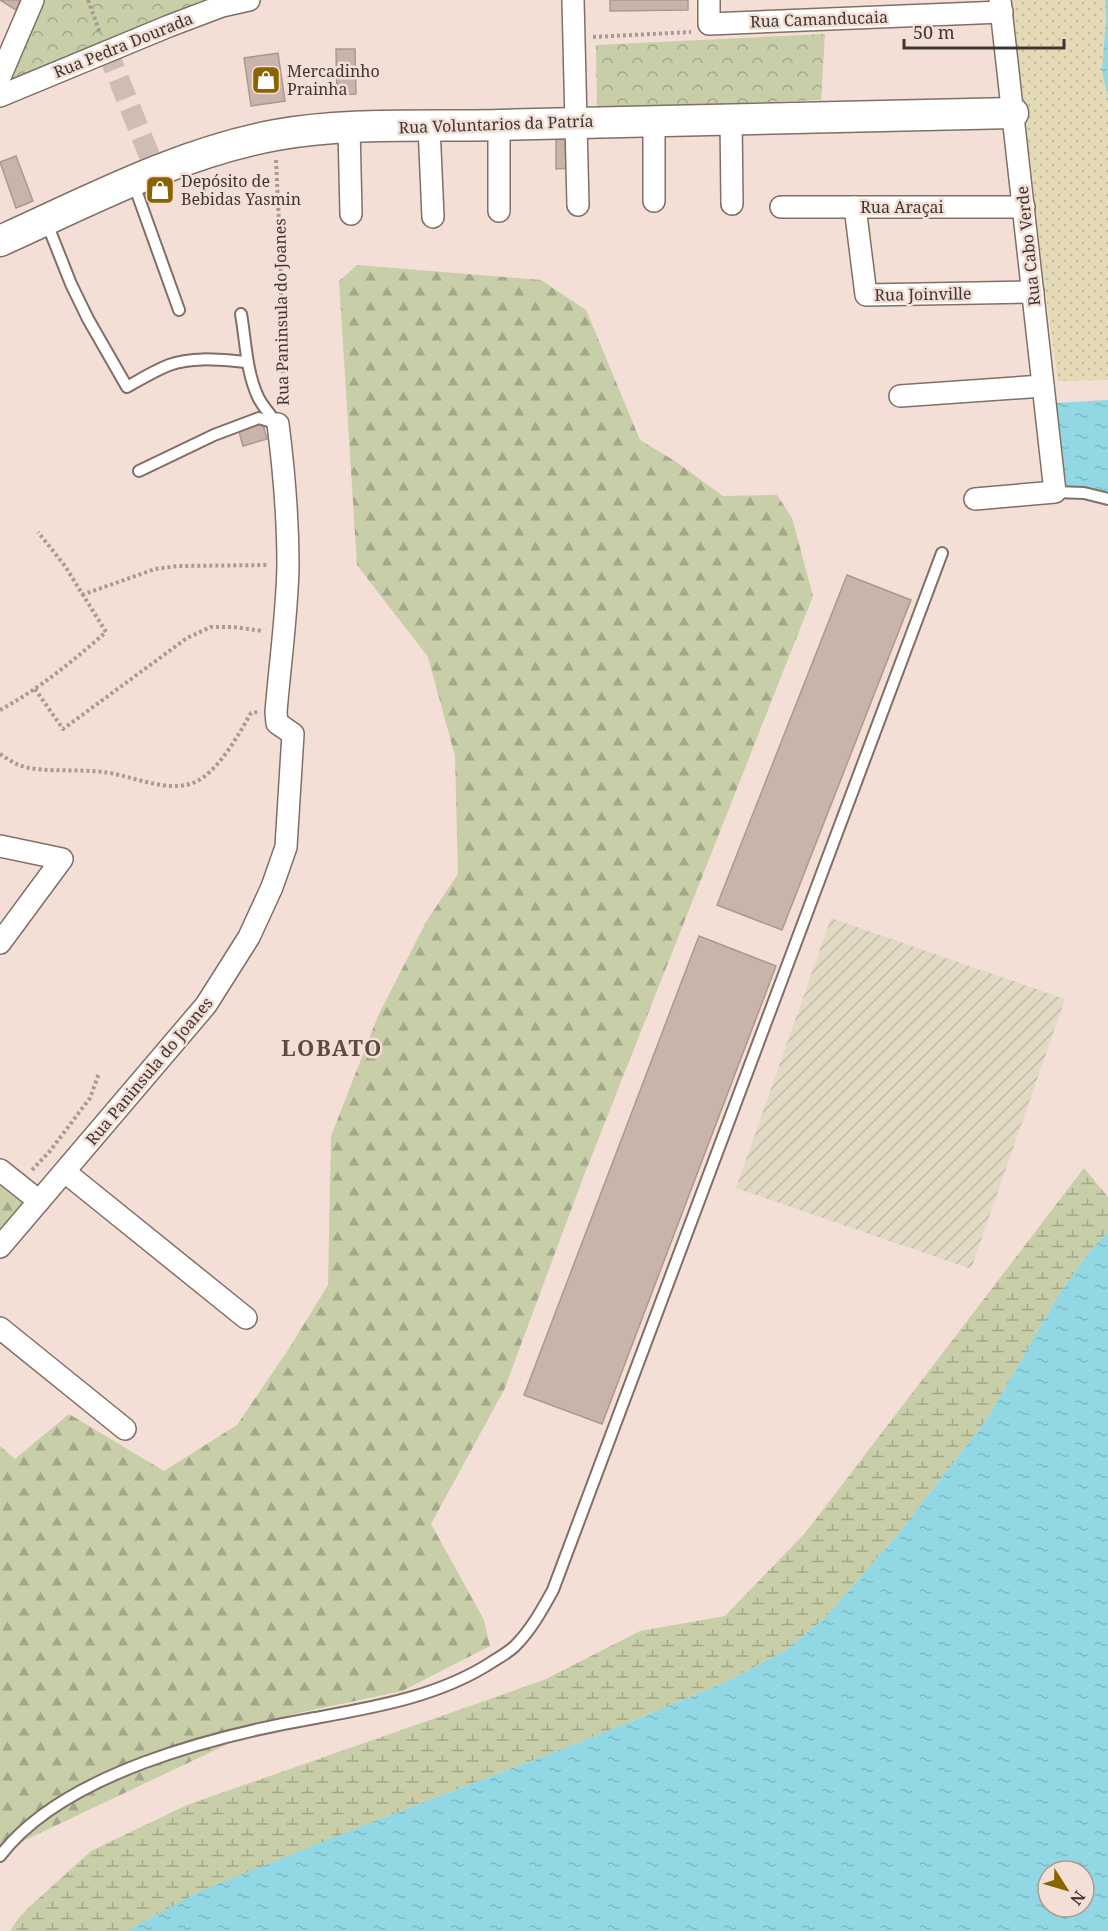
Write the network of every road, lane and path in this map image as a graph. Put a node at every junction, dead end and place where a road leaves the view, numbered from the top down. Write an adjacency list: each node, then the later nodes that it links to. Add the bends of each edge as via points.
1 (33, 0): 10 (street)
2 (88, 0): 9 (path)
3 (249, 0): 9 (street, Rua Pedra Dourada, via 222,6)
4 (573, 0): 8 (street)
5 (709, 0): 7 (street)
6 (1001, 6): 7 (street, Rua Camanducaia); 12 (street, Rua Cabo Verde)
7 (709, 24): 8 (path, via 702,32)
8 (574, 37): 15 (street)
9 (107, 51): 11 (street, Rua Pedra Dourada)
10 (0, 77)
11 (0, 96)
12 (1013, 113): 13 (street, Rua Voluntarios da Patría); 26 (street, Rua Cabo Verde)
13 (730, 117): 14 (street, Rua Voluntarios da Patría); 22 (street)
14 (654, 119): 15 (street, Rua Voluntarios da Patría); 21 (street)
15 (576, 122): 16 (street, Rua Voluntarios da Patría); 23 (street)
16 (499, 125): 17 (street, Rua Voluntarios da Patría); 27 (street)
17 (429, 126): 18 (street, Rua Voluntarios da Patría); 29 (street)
18 (349, 128): 19 (street, Rua Voluntarios da Patría); 28 (street)
19 (274, 135): 20 (street, Rua Voluntarios da Patría, via 203,155); 38 (path, Rua Paninsula do Joanes, via 285,410)
20 (133, 182): 30 (street, Rua Voluntarios da Patría); 33 (lane)
21 (654, 201)
22 (732, 204)
23 (578, 205)
24 (781, 207): 25 (street, Rua Araçai)
25 (855, 207): 26 (street, Rua Araçai); 32 (street, Rua Joinville, via 866,295)
26 (1024, 207): 32 (street, Rua Cabo Verde)
27 (499, 211)
28 (351, 214)
29 (433, 217)
30 (46, 220): 31 (street, Rua Voluntarios da Patría); 35 (lane, via 71,284 127,387 186,361)
31 (0, 241)
32 (1033, 292): 36 (street, Rua Cabo Verde)
33 (179, 310)
34 (241, 314): 35 (lane)
35 (248, 362): 38 (lane, via 258,397)
36 (1043, 386): 37 (street); 40 (street, Rua Cabo Verde)
37 (900, 396)
38 (278, 424): 39 (lane, via 259,417); 45 (street, Rua Paninsula do Joanes)
39 (139, 471)
40 (1055, 492): 41 (street); 42 (lane)
41 (975, 499)
42 (1108, 499)
43 (38, 532): 46 (path)
44 (942, 552): 63 (lane, via 553,1590 536,1622 514,1647 482,1669 442,1688 366,1708 268,1726 122,1771 55,1807 27,1827)
45 (288, 565): 46 (path, via 155,569); 47 (street, Rua Paninsula do Joanes)
46 (82, 595): 48 (path, via 106,632)
47 (284, 633): 48 (path, via 211,627 187,638 63,729); 50 (street, Rua Paninsula do Joanes)
48 (35, 689): 49 (path)
49 (0, 710)
50 (276, 712): 51 (path, via 251,712 219,761 193,783 172,786 103,772 46,770 27,767); 56 (street, Rua Paninsula do Joanes, via 277,723 293,734 286,847 254,927 206,1005)
51 (0, 754)
52 (0, 846): 53 (street, via 62,859)
53 (0, 944)
54 (99, 1073): 57 (path, via 90,1098 50,1151)
55 (0, 1170): 57 (street)
56 (65, 1172): 58 (street, Rua Paninsula do Joanes); 60 (street)
57 (18, 1184): 58 (street)
58 (39, 1201): 59 (street, Rua Paninsula do Joanes)
59 (0, 1247)
60 (246, 1318)
61 (0, 1328): 62 (street)
62 (125, 1429)
63 (0, 1856)

